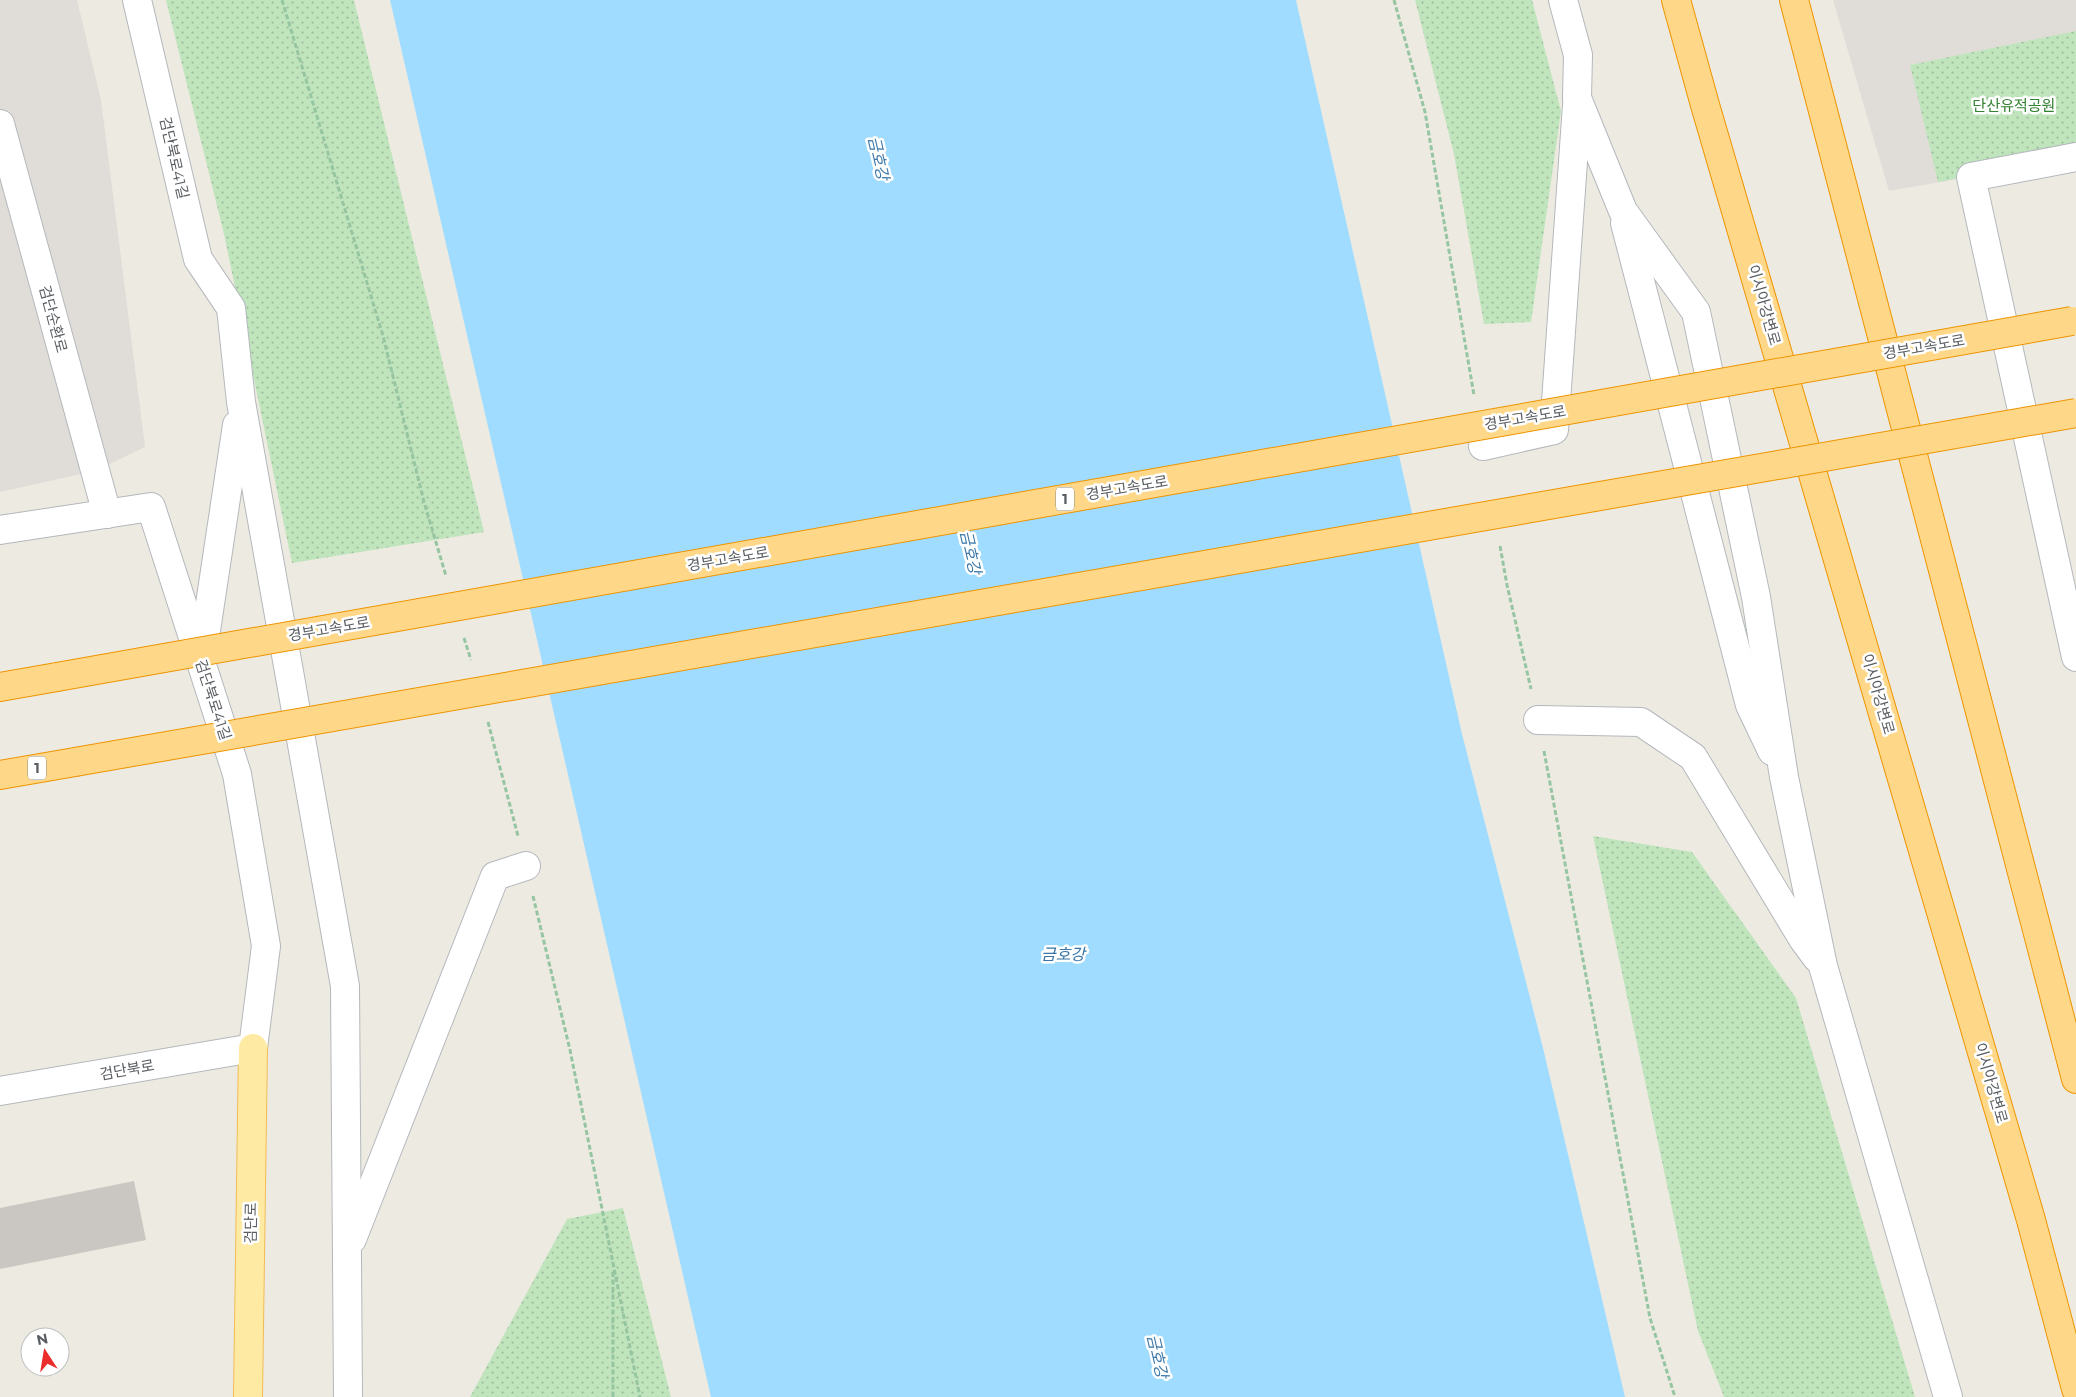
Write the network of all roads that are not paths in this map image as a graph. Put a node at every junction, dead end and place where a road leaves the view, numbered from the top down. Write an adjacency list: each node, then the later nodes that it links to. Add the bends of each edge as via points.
1 (137, 0): 10 (street, 검단북로41길, via 198,259 231,308)
2 (1563, 0): 5 (street, via 1578,55)
3 (1676, 0): 27 (highway, 이시아강변로, via 2031,1220)
4 (1794, 0): 24 (highway)
5 (1577, 98): 8 (street); 12 (street, via 1554,430)
6 (0, 124): 13 (street, 검단순환로)
7 (2076, 156): 15 (street, via 1971,177)
8 (1622, 211): 20 (street, via 1750,705); 20 (street, via 1696,312 1756,597)
9 (2074, 320): 17 (highway, 경부고속도로 / 1, bridge)
10 (241, 402): 16 (street); 26 (street, via 345,986)
11 (2076, 414): 19 (highway, 1, bridge)
12 (1483, 446)
13 (106, 514): 14 (street, 검단북로41길); 16 (street, 검단북로41길, via 151,507)
14 (0, 530)
15 (2076, 657)
16 (201, 663): 23 (street, 검단북로41길, via 237,774 266,946)
17 (0, 688)
18 (1538, 720): 22 (street, via 1641,722 1693,757 1803,940)
19 (0, 775)
20 (1784, 777): 22 (street)
21 (526, 866): 26 (street, via 495,876)
22 (1823, 966): 30 (street)
23 (253, 1048): 25 (street, 검단북로); 28 (main road, 검단로)
24 (2076, 1079)
25 (0, 1091)
26 (347, 1252): 29 (street)
27 (2076, 1389)
28 (248, 1397)
29 (348, 1397)
30 (1948, 1397)

